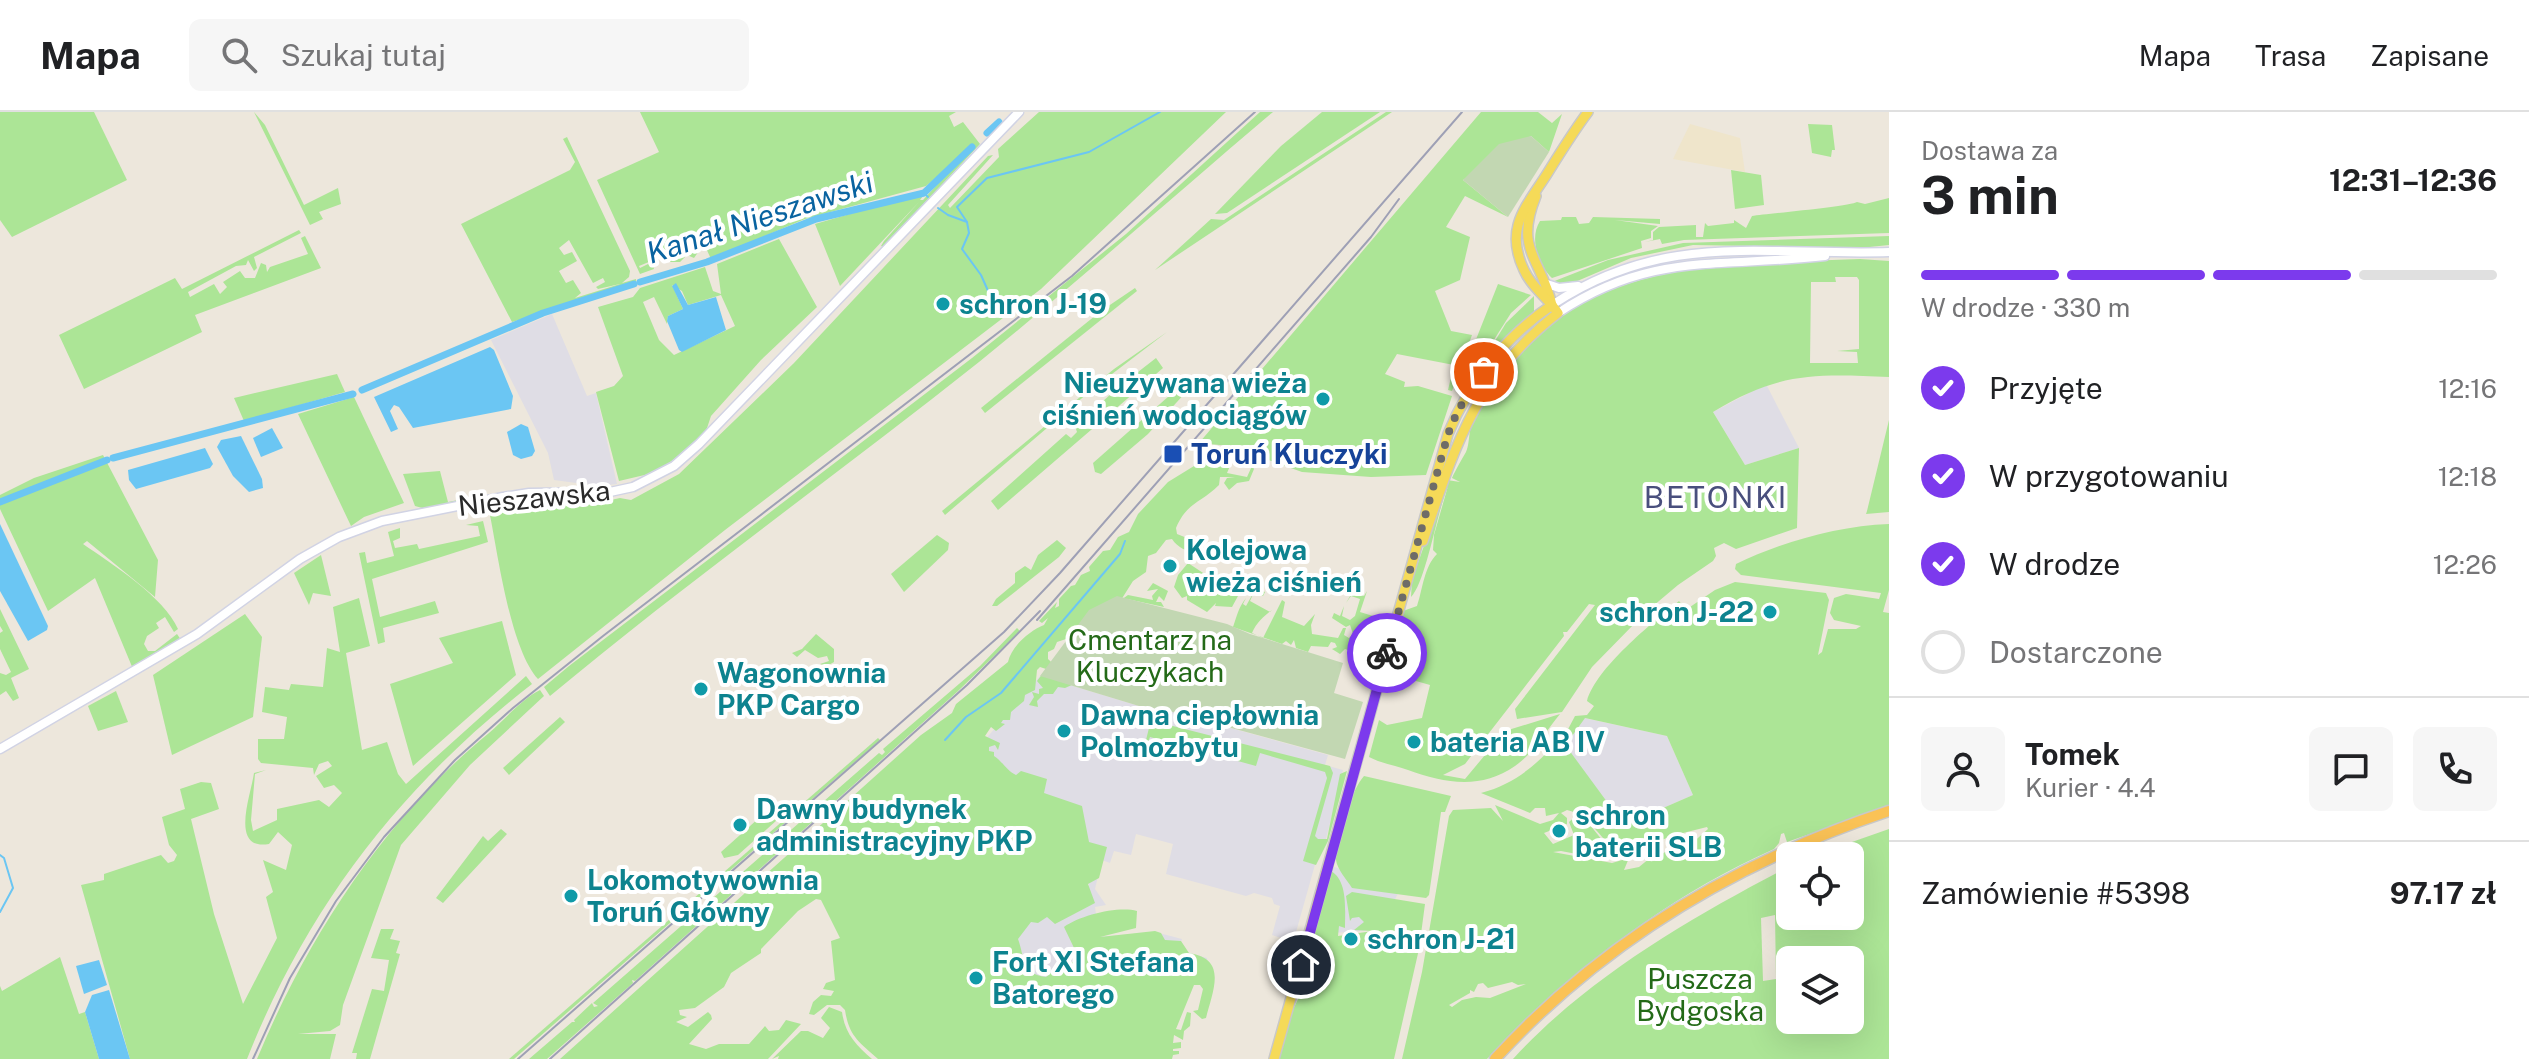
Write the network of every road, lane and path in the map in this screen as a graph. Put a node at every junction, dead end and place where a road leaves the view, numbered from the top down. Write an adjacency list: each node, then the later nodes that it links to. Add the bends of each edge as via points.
1 (1019, 112): 12 (main road, Nieszawska, via 674,466 644,483 610,492 521,494 382,521 327,543 197,634)
2 (1588, 112): 3 (main road)
3 (1538, 189): 7 (main road, via 1527,239); 8 (main road, via 1521,214 1516,240 1520,261)
4 (1889, 252): 5 (main road)
5 (1853, 253): 6 (main road, via 1688,252 1642,262); 9 (main road, via 1653,269)
6 (1591, 282): 7 (main road, via 1568,288); 9 (main road)
7 (1547, 284): 9 (main road)
8 (1537, 292): 9 (main road); 10 (main road)
9 (1555, 309): 10 (main road); 11 (main road, via 1479,398)
10 (1531, 321): 11 (main road, via 1497,354 1458,410)
11 (1408, 581): 14 (main road)
12 (4, 747)
13 (1889, 811): 15 (highway, via 1792,847 1696,896 1586,973)
14 (1274, 1059)
15 (1495, 1059)

